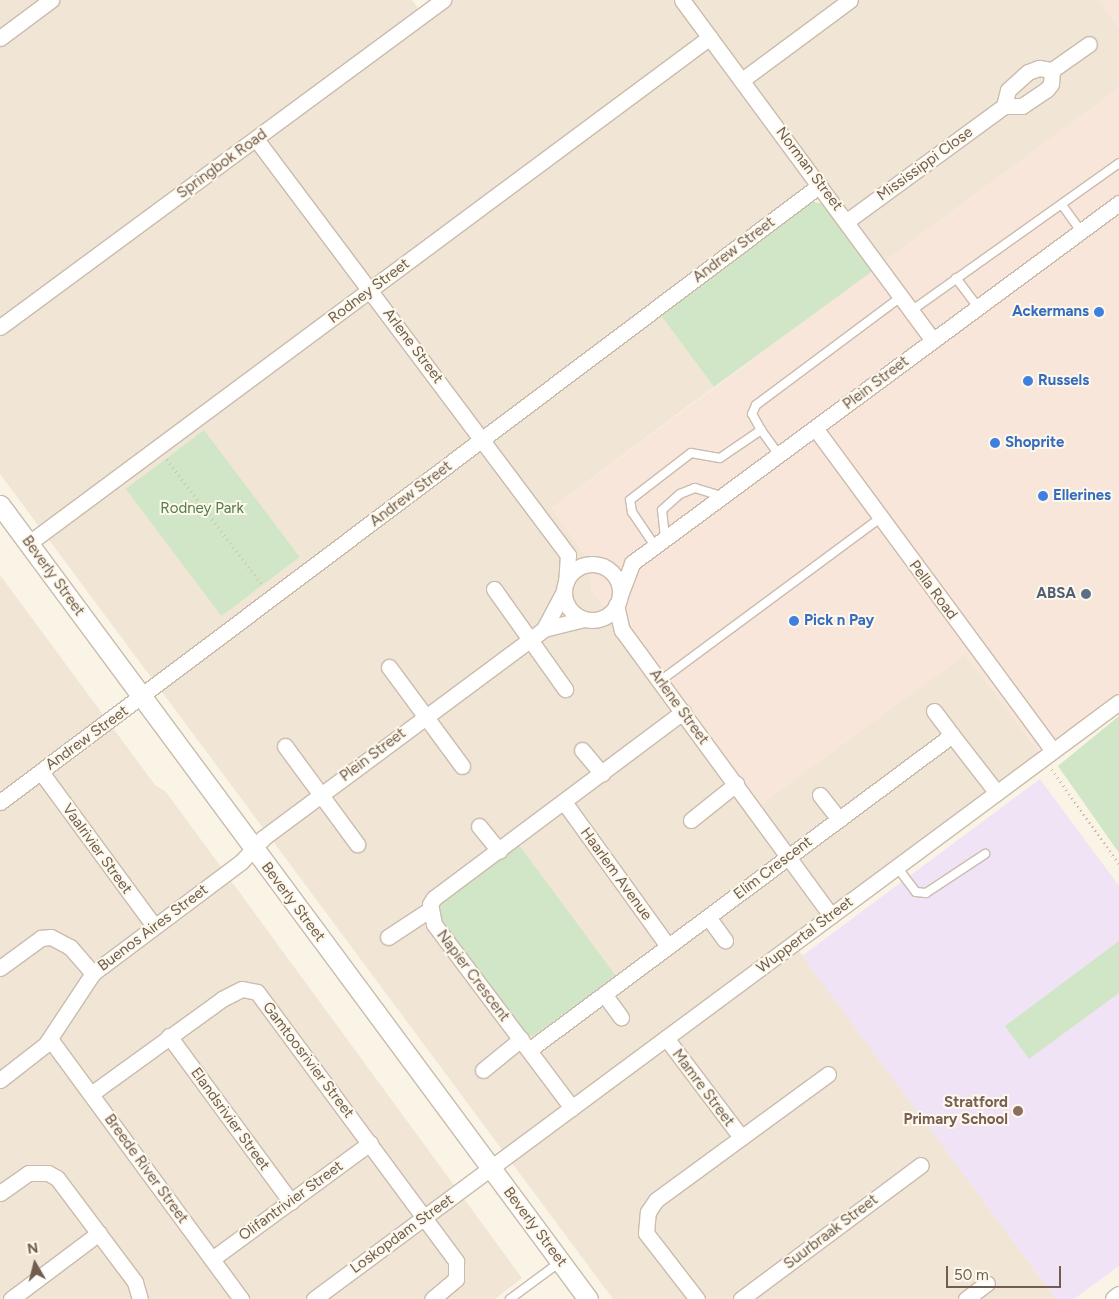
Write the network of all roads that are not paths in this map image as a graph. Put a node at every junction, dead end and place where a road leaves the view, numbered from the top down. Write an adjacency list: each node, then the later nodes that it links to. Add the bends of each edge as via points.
1 (51, 0): 7 (street)
2 (443, 0): 5 (street, Springbok Road)
3 (682, 0): 6 (street, Norman Street)
4 (850, 0): 10 (street)
5 (423, 6): 12 (street, Springbok Road)
6 (710, 37): 10 (street, Norman Street); 20 (street, Rodney Street)
7 (0, 38)
8 (1088, 44): 9 (street)
9 (1052, 70): 11 (street, Mississippi Close, via 1039,68 1028,72 1008,90); 11 (street, Mississippi Close, via 1051,84 1047,89 1022,106)
10 (742, 80): 14 (street, Norman Street)
11 (1004, 106): 17 (street, Mississippi Close)
12 (256, 139): 20 (street, Arlene Street); 24 (street, Springbok Road)
13 (1119, 163): 16 (lane)
14 (820, 185): 17 (street, Norman Street); 28 (street, Andrew Street)
15 (1119, 203): 18 (street, Plein Street)
16 (1062, 205): 18 (lane); 19 (lane, via 975,269)
17 (847, 221): 21 (street, Norman Street)
18 (1081, 231): 22 (street, Plein Street)
19 (956, 278): 22 (lane); 23 (lane)
20 (370, 290): 28 (street, Arlene Street); 34 (street, Rodney Street)
21 (901, 297): 23 (street, Norman Street); 27 (lane, via 756,405 752,414)
22 (978, 307): 25 (street, Plein Street)
23 (911, 311): 25 (street, Norman Street)
24 (0, 327)
25 (933, 340): 26 (street, Plein Street)
26 (815, 428): 29 (street, Plein Street); 32 (street, Pella Road)
27 (761, 430): 29 (lane); 33 (lane, via 720,458 691,453 631,497 629,507)
28 (483, 439): 35 (street, Arlene Street); 48 (street, Andrew Street)
29 (779, 455): 30 (street, Plein Street)
30 (722, 496): 33 (street, Plein Street); 33 (lane, via 695,488 680,494 662,510)
31 (0, 505): 34 (street, Beverly Street)
32 (880, 518): 46 (lane); 56 (street, Pella Road)
33 (660, 542): 36 (street, Plein Street)
34 (28, 543): 48 (street, Beverly Street)
35 (568, 555): 37 (street); 38 (street)
36 (632, 563): 37 (street, Plein Street); 40 (street)
37 (601, 566): 38 (street, via 579,567); 40 (street, via 617,579)
38 (565, 586): 41 (street, via 569,608); 42 (street, Plein Street)
39 (494, 589): 44 (street)
40 (618, 600): 41 (street, via 611,613); 43 (street, Arlene Street)
41 (589, 619): 42 (street, Plein Street); 43 (street)
42 (544, 628): 44 (street, Plein Street)
43 (622, 630): 46 (street, Arlene Street)
44 (530, 639): 47 (street); 52 (street, Plein Street)
45 (389, 667): 52 (street)
46 (660, 681): 51 (street, Arlene Street)
47 (565, 689)
48 (142, 698): 58 (street, Andrew Street); 70 (street, Beverly Street)
49 (1119, 702): 56 (street, Wuppertal Street)
50 (934, 711): 53 (street)
51 (684, 712): 59 (street); 60 (street, Arlene Street)
52 (426, 716): 57 (street); 62 (street, Plein Street)
53 (952, 735): 61 (street); 66 (street, Elim Crescent)
54 (285, 746): 62 (street)
55 (582, 750): 59 (street)
56 (1049, 754): 61 (street, Wuppertal Street)
57 (462, 766)
58 (41, 772): 64 (street, Andrew Street); 78 (street, Vaalrivier Street)
59 (602, 774): 65 (street)
60 (736, 784): 67 (street); 73 (street, Arlene Street)
61 (997, 793): 74 (street, Wuppertal Street)
62 (321, 794): 69 (street); 70 (street, Plein Street)
63 (820, 795): 66 (street)
64 (0, 802)
65 (564, 802): 71 (street); 81 (street, Haarlem Avenue)
66 (839, 819): 73 (street, Elim Crescent)
67 (691, 820)
68 (479, 826): 71 (street)
69 (357, 844)
70 (253, 848): 78 (street, Buenos Aires Street, via 241,862); 98 (street, Beverly Street)
71 (499, 851): 75 (street, via 434,898)
72 (985, 854): 74 (lane, via 926,893 916,892)
73 (788, 856): 76 (street, Arlene Street); 77 (street, Elim Crescent)
74 (897, 867): 76 (street, Wuppertal Street)
75 (429, 910): 79 (street); 89 (street, Napier Crescent, via 434,924)
76 (831, 916): 87 (street, Wuppertal Street)
77 (708, 917): 80 (street); 81 (street, Elim Crescent)
78 (154, 926): 83 (street, Buenos Aires Street)
79 (388, 937)
80 (725, 940)
81 (668, 946): 84 (street, Elim Crescent)
82 (0, 968): 83 (street, via 41,938 51,937 70,947)
83 (93, 972): 88 (street, Buenos Aires Street)
84 (604, 994): 85 (street); 89 (street, Elim Crescent)
85 (621, 1017)
86 (169, 1036): 93 (street, Gamtoosrivier Street); 96 (street, Gamtoosrivier Street, via 235,992 257,992); 100 (street, Elandsrivier Street)
87 (666, 1038): 94 (street, Wuppertal Street); 95 (street, Mamre Street)
88 (50, 1040): 92 (street, Buenos Aires Street); 93 (street, Breede River Street)
89 (525, 1044): 90 (street); 94 (street, Napier Crescent)
90 (483, 1070)
91 (828, 1074): 95 (street, Mamre Street)
92 (0, 1080)
93 (90, 1094): 103 (street, Breede River Street)
94 (572, 1108): 98 (street, Wuppertal Street)
95 (741, 1137): 114 (street, Mamre Street, via 656,1200 645,1221 646,1233 653,1246)
96 (370, 1143): 100 (street, Olifantrivier Street); 101 (street, Gamtoosrivier Street)
97 (920, 1165): 115 (street, Suurbraak Street)
98 (491, 1168): 101 (street, Loskopdam Street); 104 (street, Beverly Street)
99 (0, 1193): 102 (street, via 28,1173 48,1173 58,1178)
100 (291, 1202): 103 (street, Olifantrivier Street)
101 (425, 1217): 110 (street, Loskopdam Street); 111 (street, Gamtoosrivier Street, via 456,1261 458,1269 456,1279)
102 (99, 1233): 107 (street); 108 (street, via 135,1282)
103 (212, 1259): 109 (street, Breede River Street)
104 (560, 1262): 112 (lane); 113 (street, Beverly Street)
105 (987, 1283): 116 (street)
106 (1119, 1296): 117 (street)
107 (11, 1299)
108 (140, 1299)
109 (242, 1299)
110 (314, 1299)
111 (432, 1299)
112 (510, 1299)
113 (588, 1299)
114 (696, 1299)
115 (741, 1299)
116 (966, 1299)
117 (1115, 1299)

